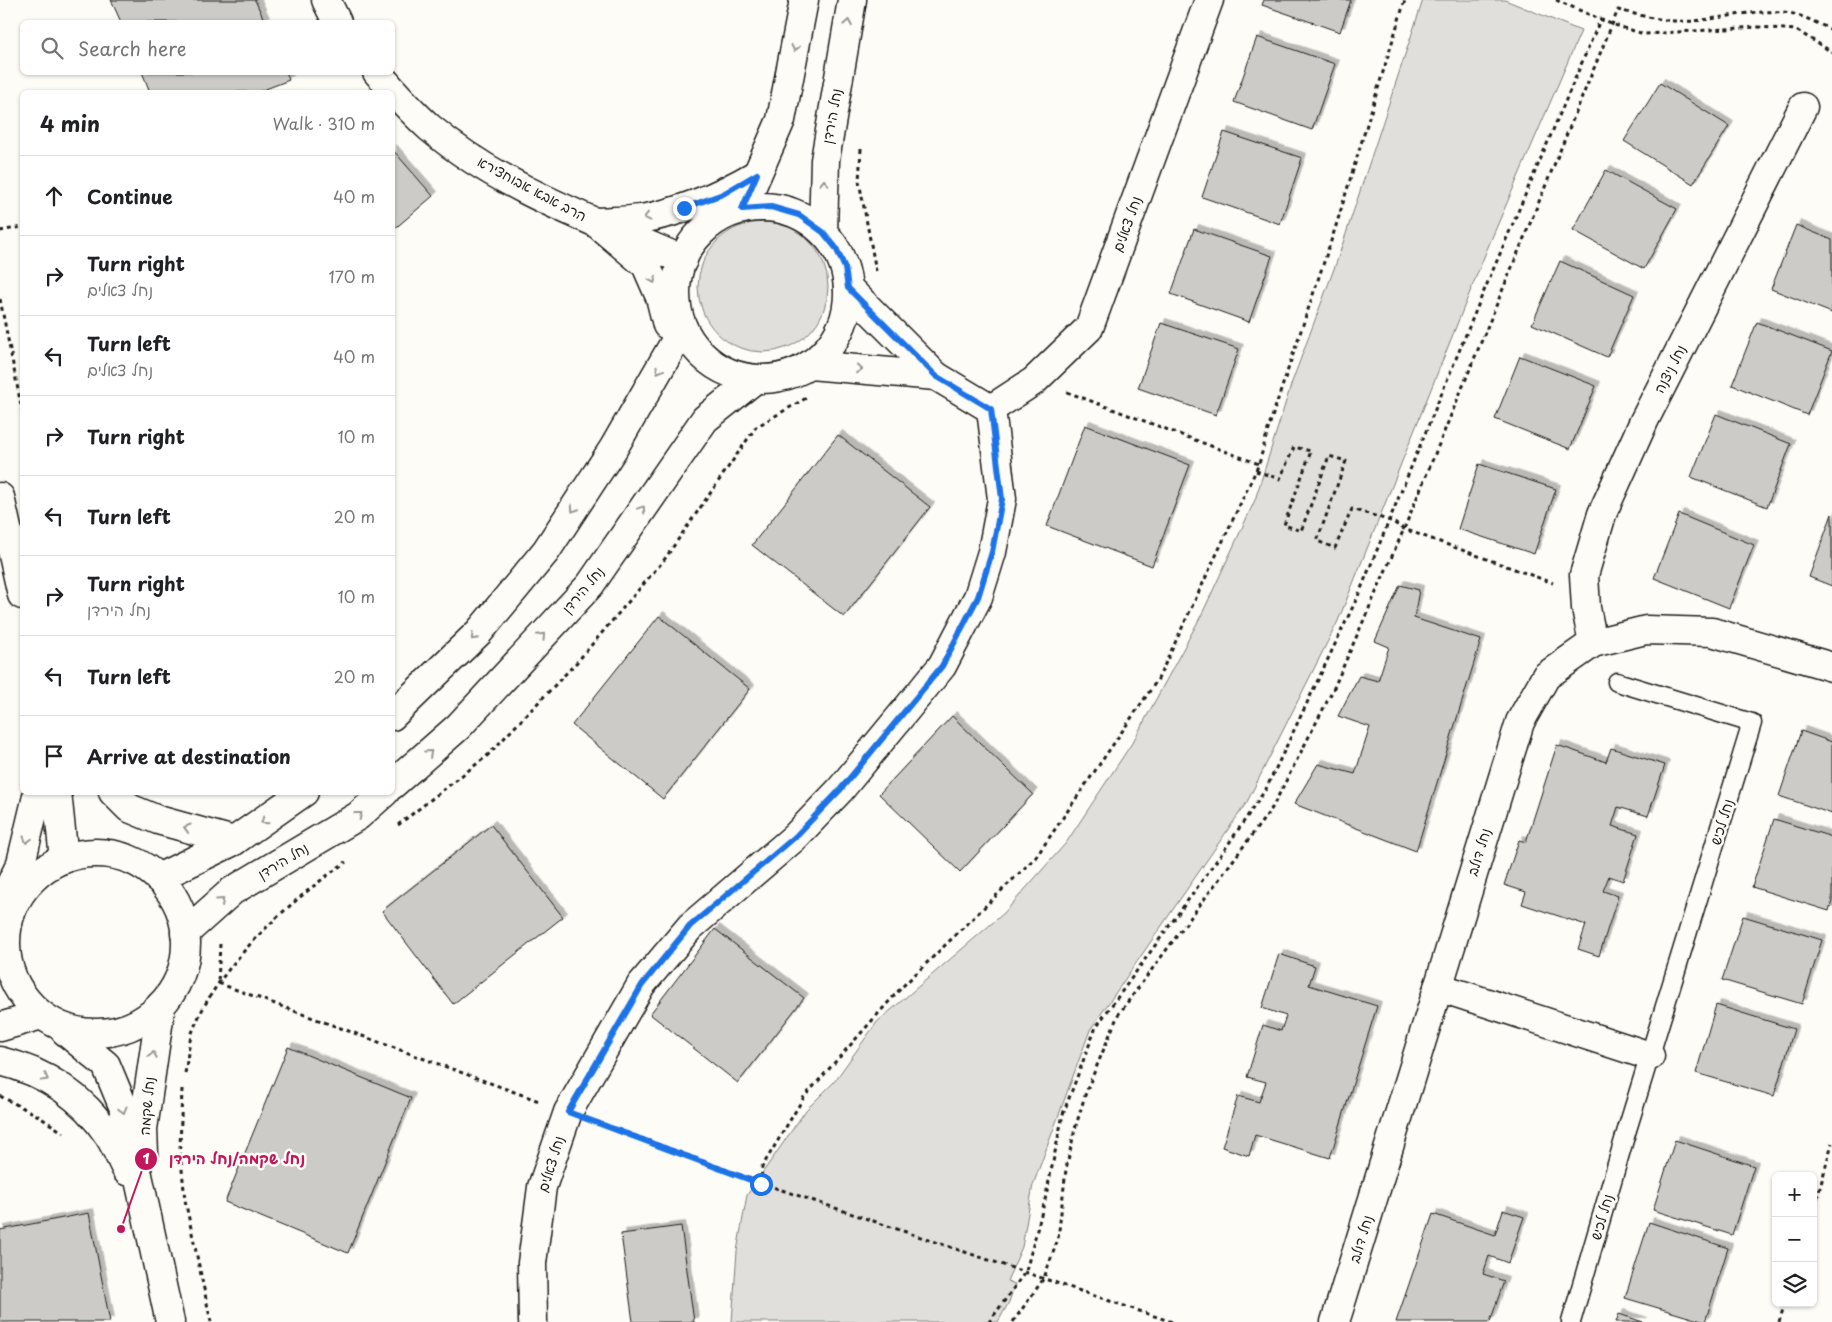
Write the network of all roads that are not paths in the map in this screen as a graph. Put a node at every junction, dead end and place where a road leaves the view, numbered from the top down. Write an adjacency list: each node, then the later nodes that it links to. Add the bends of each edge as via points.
1 (326, 0): 5 (street)
2 (804, 0): 10 (street, one-way to 10, via 781,120)
3 (852, 0): 13 (street, נחל הירדן, one-way to 3, via 825,160)
4 (1209, 0): 20 (street, נחל צאלים, via 1090,328 1034,381)
5 (336, 20)
6 (380, 75): 7 (street, הרב אבא אבוחצירא)
7 (392, 90)
8 (395, 93): 12 (street, הרב אבא אבוחצירא, via 430,128 488,169)
9 (1803, 107): 23 (street, נחל ניצנה, via 1644,421 1602,514 1584,575 1586,608)
10 (757, 174): 11 (street); 12 (street, one-way to 12, via 723,194 684,208 641,219)
11 (742, 209): 13 (street, via 771,207 799,215); 14 (street, via 723,216 706,228 692,242)
12 (595, 222): 14 (street, הרב אבא אבוחצירא); 16 (street, one-way to 16, via 646,265)
13 (823, 232): 15 (street, via 842,261)
14 (683, 260): 16 (street, via 676,283)
15 (848, 288): 17 (street, via 841,327 832,344); 18 (street)
16 (678, 338): 19 (street, via 711,363 731,374); 26 (street, one-way to 26, via 613,449 546,551 479,632)
17 (810, 365): 18 (street, one-way to 18); 19 (street, via 784,377)
18 (936, 376): 20 (street)
19 (754, 380): 27 (street, נחל הירדן, one-way to 19, via 458,727 590,585 705,419)
20 (991, 409): 48 (street, נחל צאלים, via 1002,499 992,552 978,597 942,666 840,790 795,837 690,926 642,985 568,1112 542,1187 532,1263)
21 (0, 497): 22 (street)
22 (20, 586)
23 (1594, 643): 24 (street, נחל דולב, via 1646,630 1712,632); 39 (street, נחל דולב, via 1546,676 1520,722)
24 (1832, 667)
25 (1617, 682): 44 (lane, נחל לכיש, via 1752,723)
26 (395, 713)
27 (395, 782)
28 (37, 795): 36 (street, one-way to 36, via 21,862)
29 (57, 795): 34 (street)
30 (116, 795): 33 (street, one-way to 30, via 158,820 129,808)
31 (300, 795): 33 (street, one-way to 33)
32 (381, 795): 37 (street, נחל הירדן, one-way to 32, via 232,891 358,816)
33 (234, 841): 35 (street)
34 (64, 859): 35 (street, נחל שקמה, via 90,853 114,855 138,863); 38 (street, נחל שקמה, via 45,869 27,885 14,905)
35 (158, 878): 37 (street, נחל שקמה, via 174,900)
36 (0, 906)
37 (185, 934): 40 (street, נחל שקמה, via 184,958 176,982)
38 (3, 952): 41 (street, נחל שקמה, via 17,987)
39 (1438, 987): 44 (street); 49 (street, נחל דולב)
40 (161, 1005): 43 (street, via 139,1022 112,1032); 46 (street, נחל שקמה, one-way to 40, via 143,1129)
41 (41, 1015): 42 (street); 43 (street, נחל שקמה)
42 (0, 1027)
43 (65, 1031): 46 (street, נחל שקמה, one-way to 46, via 106,1065 123,1106)
44 (1650, 1056): 50 (lane, נחל לכיש)
45 (0, 1060): 46 (street, one-way to 46, via 24,1066 70,1092 109,1136)
46 (146, 1208): 47 (street, נחל שקמה)
47 (170, 1322)
48 (533, 1322)
49 (1335, 1322)
50 (1572, 1322)

